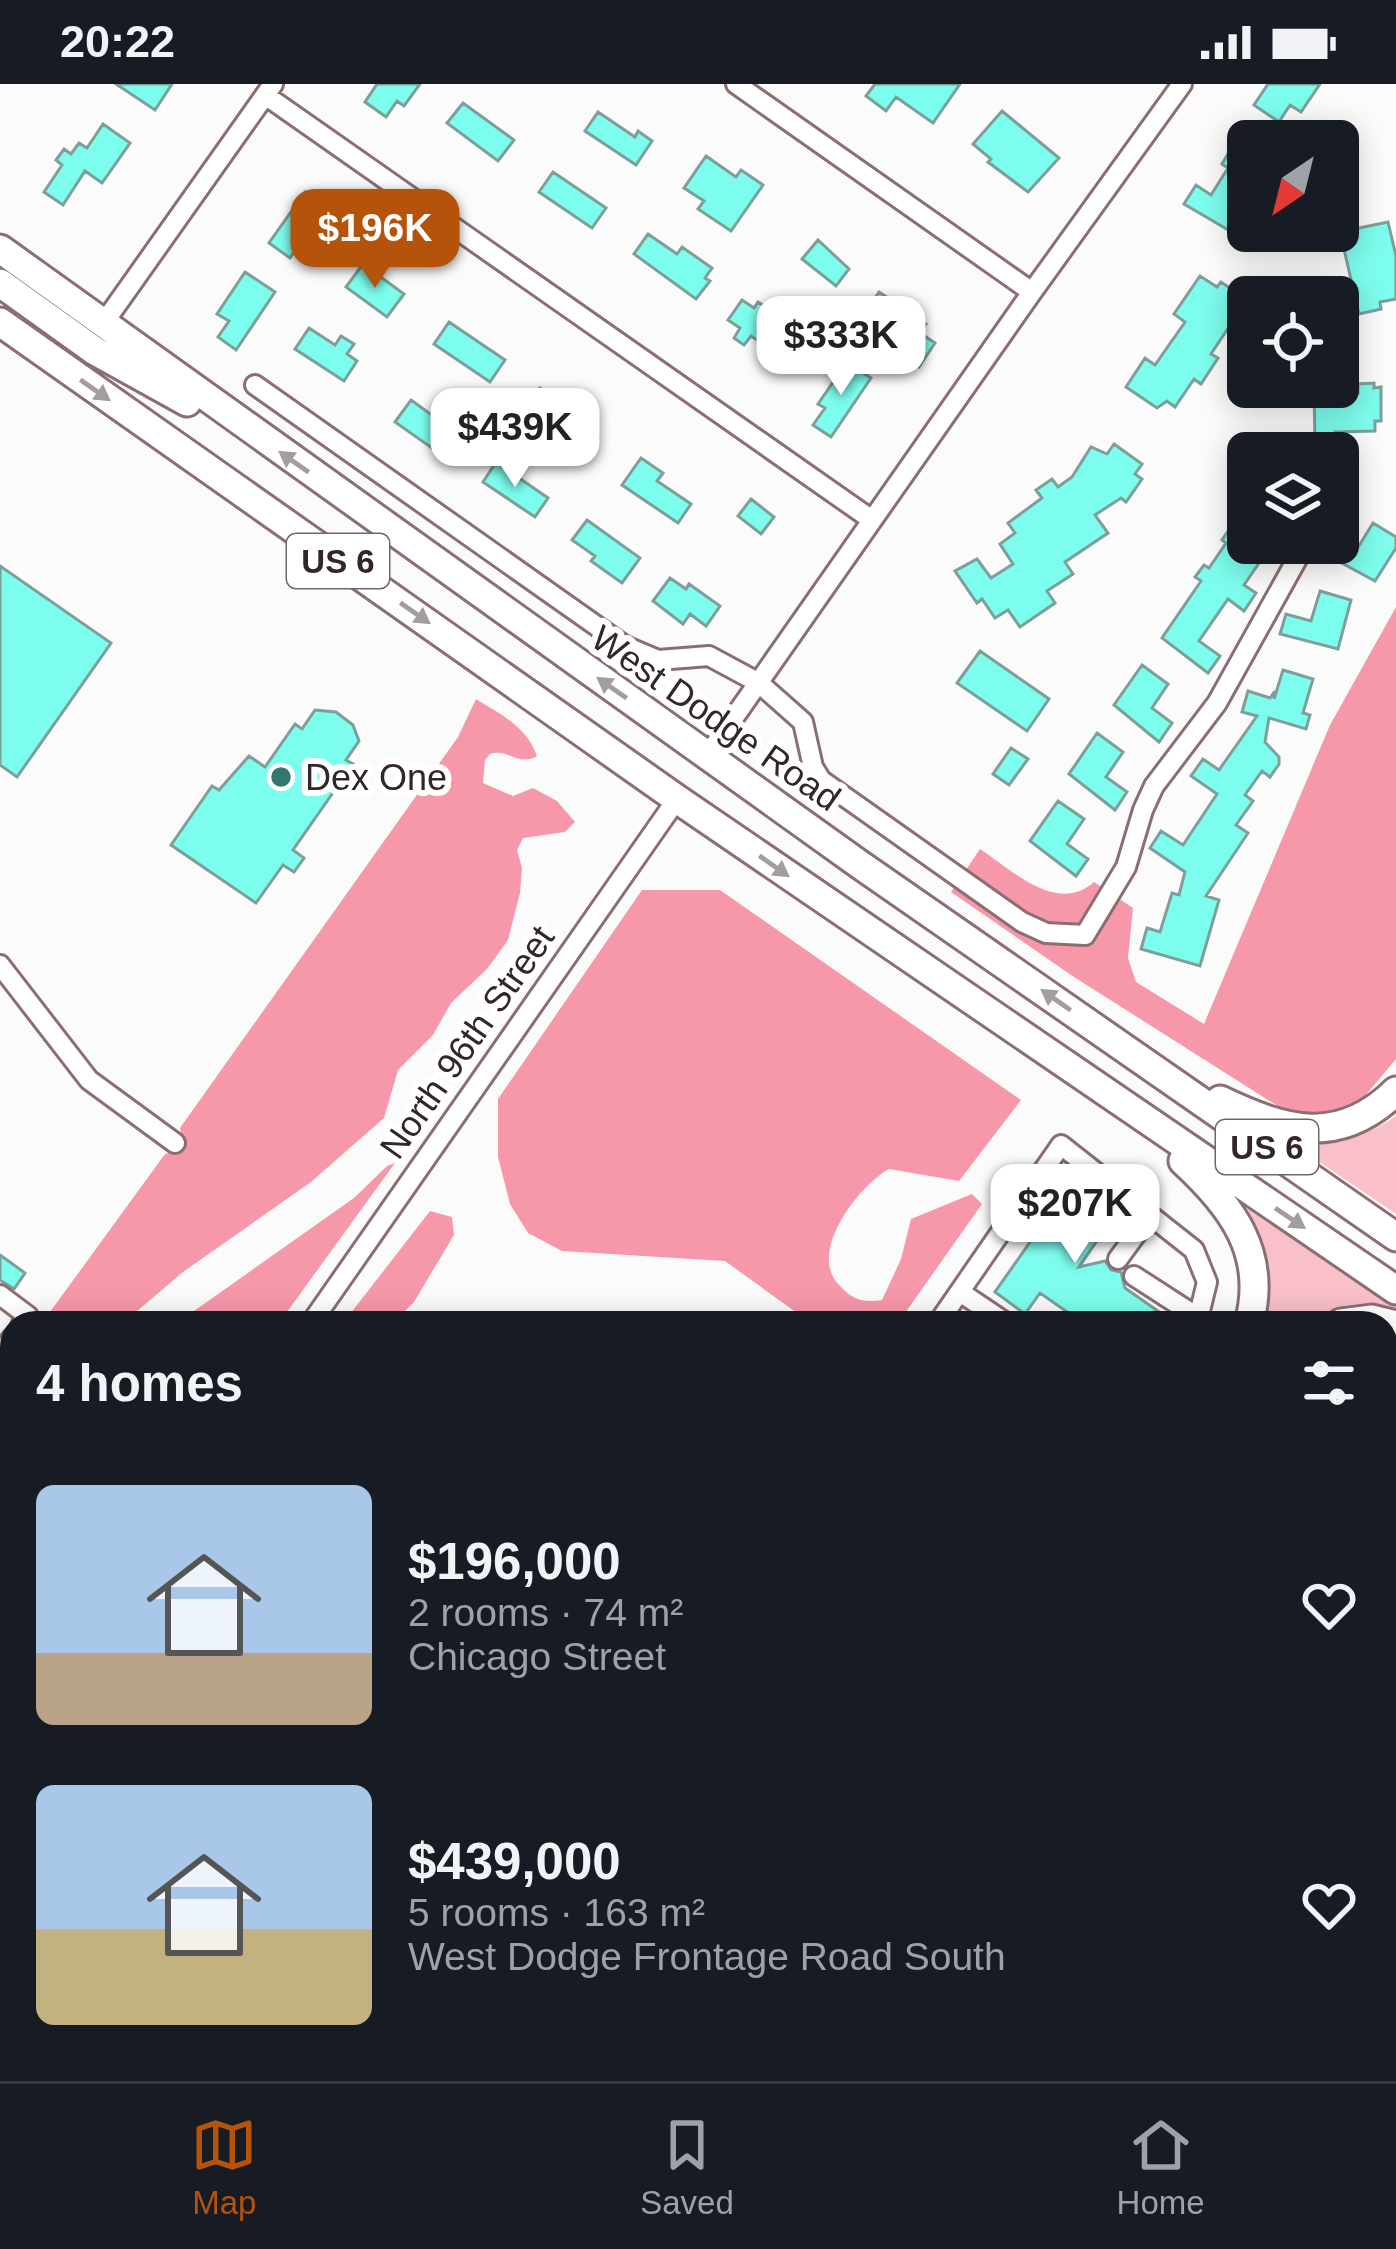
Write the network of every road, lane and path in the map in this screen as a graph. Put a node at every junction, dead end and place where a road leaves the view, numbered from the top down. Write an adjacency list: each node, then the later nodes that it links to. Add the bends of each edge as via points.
1 (736, 84): 6 (street)
2 (1182, 84): 6 (street)
3 (269, 89): 8 (street); 11 (street)
4 (0, 249): 8 (highway, West Dodge Road / US 6)
5 (0, 283): 10 (highway, via 108,358)
6 (1032, 292): 11 (street)
7 (0, 322): 15 (highway, US 6, one-way to 15)
8 (103, 324): 10 (highway, West Dodge Road / US 6)
9 (255, 385): 13 (street, via 626,646 658,660 709,656)
10 (246, 428): 14 (highway, West Dodge Road / US 6, one-way to 10)
11 (872, 520): 13 (street)
12 (1294, 564): 13 (street, via 1217,703 1154,787 1126,867 1085,935 1022,922 831,789 815,773 803,722)
13 (759, 683): 14 (street)
14 (707, 756): 17 (highway, West Dodge Road / US 6, one-way to 14)
15 (677, 799): 19 (highway, US 6, one-way to 19); 27 (street, North 96th Street)
16 (0, 965): 20 (street, via 89,1080)
17 (1152, 1066): 18 (highway, via 1300,1129 1347,1124); 22 (highway, West Dodge Road / US 6)
18 (1396, 1091)
19 (1123, 1106): 25 (highway, US 6, one-way to 25); 32 (highway, via 1239,1224 1255,1276)
20 (176, 1143)
21 (1150, 1215): 23 (street); 26 (street, via 1061,1145); 31 (street, via 1194,1250 1207,1282)
22 (1396, 1237)
23 (1118, 1258)
24 (1134, 1276): 30 (street)
25 (1396, 1290)
26 (960, 1292): 28 (street); 29 (street)
27 (319, 1311)
28 (947, 1311)
29 (988, 1311)
30 (1185, 1311)
31 (1200, 1311)
32 (1251, 1311)

